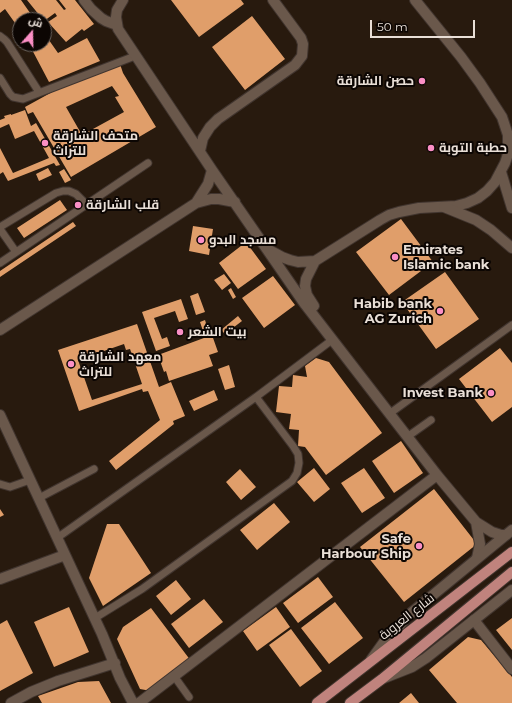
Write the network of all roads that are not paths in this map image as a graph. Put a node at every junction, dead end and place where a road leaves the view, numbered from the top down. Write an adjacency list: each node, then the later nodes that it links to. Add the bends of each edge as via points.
1 (84, 0): 5 (street, via 106,22)
2 (123, 0): 5 (street, via 117,10)
3 (273, 0): 11 (street, via 301,38 302,56 295,65 218,119 203,138)
4 (415, 0): 10 (street)
5 (117, 25): 7 (street)
6 (0, 36): 9 (lane, via 7,42)
7 (135, 56): 9 (lane); 11 (street)
8 (0, 78): 9 (lane, via 13,97 23,98)
9 (39, 92)
10 (508, 120): 14 (street, via 508,154)
11 (200, 152): 13 (street)
12 (148, 163): 17 (lane)
13 (212, 170): 15 (street); 16 (street, via 208,184)
14 (501, 172): 18 (street, via 495,182 478,198 456,206); 19 (street)
15 (235, 202): 16 (street, via 219,199); 22 (street)
16 (196, 203): 27 (street)
17 (87, 205): 20 (lane, via 76,194 63,191); 23 (lane)
18 (444, 207): 21 (street, via 476,220); 24 (street, via 409,209 390,215)
19 (512, 208)
20 (0, 228): 23 (lane)
21 (512, 248)
22 (267, 249): 24 (street, via 282,258 298,262); 28 (street)
23 (16, 252): 25 (lane)
24 (315, 261): 28 (street, via 306,279 306,290 328,326)
25 (0, 263)
26 (512, 326): 30 (lane)
27 (0, 330)
28 (332, 340): 29 (lane); 30 (street)
29 (256, 397): 41 (lane); 48 (lane, via 298,454 297,473 292,481 142,589)
30 (389, 414): 33 (street)
31 (0, 415): 36 (street)
32 (431, 420): 33 (lane)
33 (407, 437): 35 (street)
34 (94, 469): 38 (lane)
35 (436, 475): 39 (street); 53 (street)
36 (30, 480): 37 (lane, via 10,487); 38 (street)
37 (0, 484)
38 (39, 498): 41 (street)
39 (476, 522): 40 (street, via 501,535); 44 (street, via 480,544)
40 (509, 532): 44 (street)
41 (57, 538): 43 (street)
42 (512, 552): 51 (main road, شارع العروبة)
43 (65, 555): 46 (street); 48 (street)
44 (477, 558): 51 (street, via 402,623)
45 (512, 572): 54 (main road)
46 (0, 579)
47 (512, 590): 49 (street)
48 (95, 618): 50 (street)
49 (474, 620): 52 (street); 54 (street, via 426,658)
50 (114, 663): 56 (street, via 58,681); 57 (street)
51 (368, 663): 59 (main road, شارع العروبة)
52 (512, 669)
53 (174, 676): 55 (lane); 58 (street)
54 (382, 678): 60 (main road)
55 (189, 697)
56 (11, 703)
57 (133, 703)
58 (139, 703)
59 (317, 703)
60 (350, 703)

